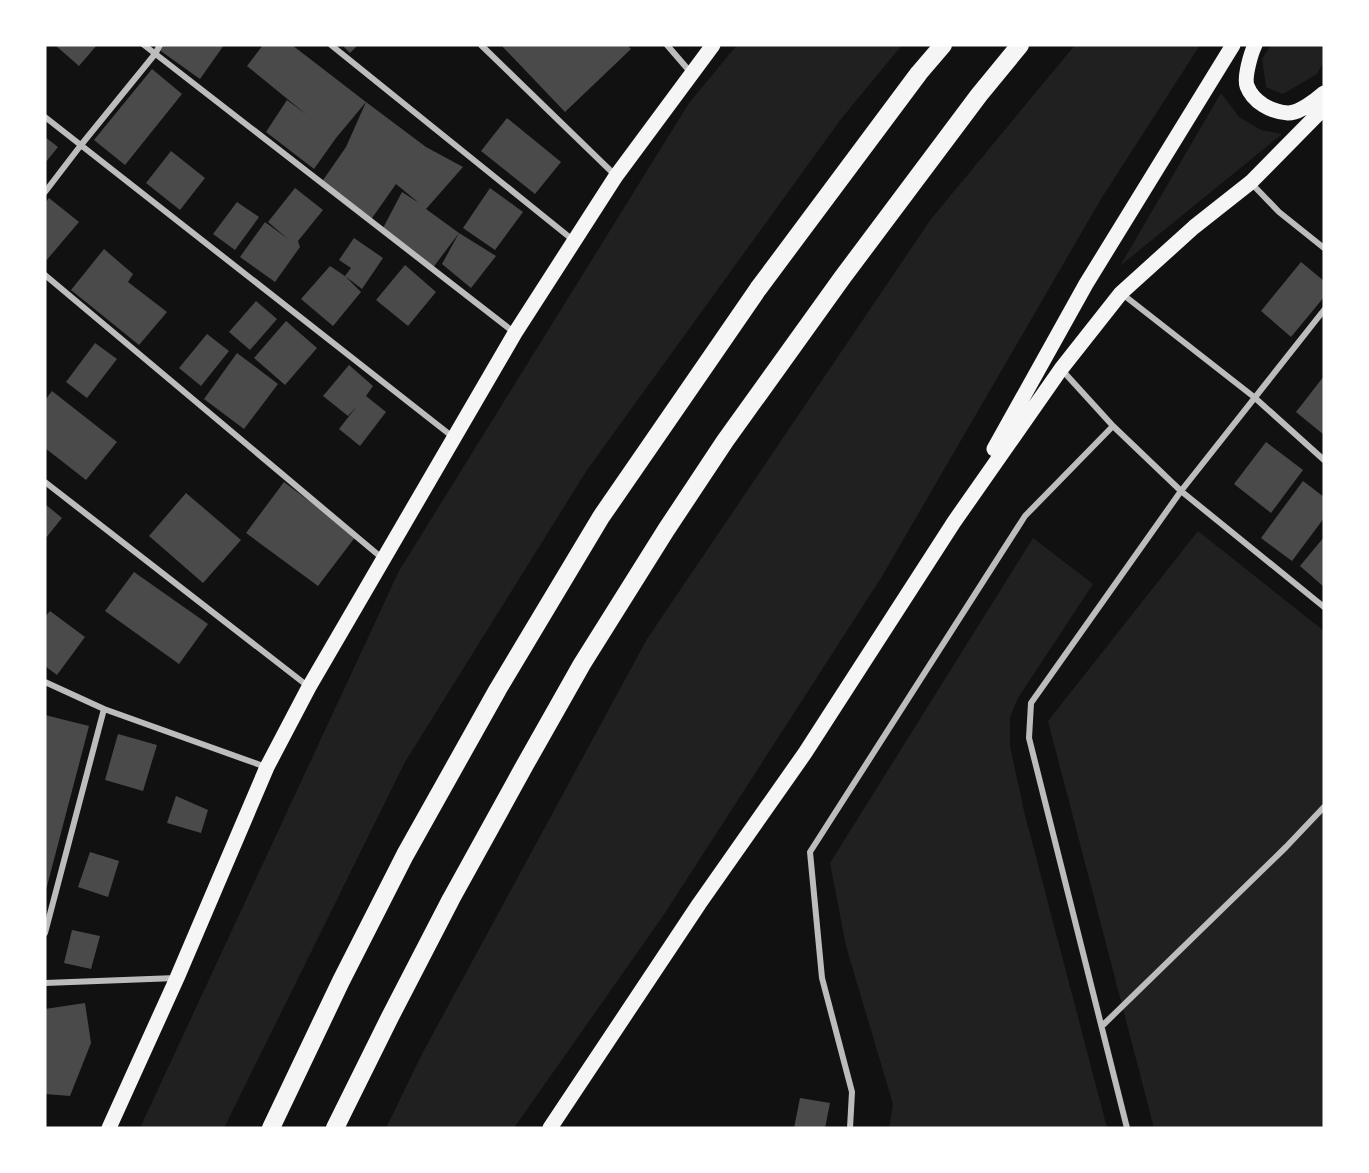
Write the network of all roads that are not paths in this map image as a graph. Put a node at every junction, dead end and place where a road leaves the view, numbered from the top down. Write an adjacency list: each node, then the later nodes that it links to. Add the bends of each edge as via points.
1 (144, 45): 11 (street)
2 (160, 45): 11 (street)
3 (331, 45): 20 (street)
4 (481, 45): 17 (street)
5 (667, 45): 12 (street)
6 (714, 45): 12 (main road)
7 (943, 45): 46 (highway, via 758,289 601,517 405,855)
8 (1020, 45): 47 (highway, via 834,287 666,530 526,763 446,909)
9 (1233, 45): 33 (main road, via 1086,284)
10 (1255, 45): 13 (main road, via 1246,84 1256,100 1268,108 1290,113)
11 (155, 54): 16 (street); 25 (street)
12 (693, 75): 17 (main road)
13 (1324, 93)
14 (1324, 106): 18 (main road)
15 (45, 117): 16 (street)
16 (81, 145): 19 (street); 29 (street)
17 (615, 176): 20 (main road)
18 (1251, 182): 21 (street, via 1279,212); 23 (main road)
19 (45, 192)
20 (574, 241): 25 (main road)
21 (1324, 248)
22 (45, 275): 34 (street)
23 (1121, 293): 26 (main road); 27 (street)
24 (1324, 310): 27 (street)
25 (515, 333): 29 (main road)
26 (1061, 369): 28 (street); 33 (main road)
27 (1254, 397): 30 (street); 32 (street)
28 (1113, 426): 32 (street); 49 (street, via 1025,516 810,852 822,978 852,1092)
29 (453, 438): 34 (main road)
30 (1324, 460)
31 (45, 482): 37 (street)
32 (1181, 491): 35 (street); 44 (street, via 1031,703 1029,738)
33 (954, 522): 48 (main road, via 805,753)
34 (383, 559): 37 (main road)
35 (1324, 607)
36 (45, 682): 38 (street)
37 (309, 687): 39 (main road)
38 (104, 709): 39 (street); 41 (street)
39 (267, 767): 42 (main road)
40 (1324, 807): 44 (street)
41 (45, 933)
42 (177, 978): 43 (street); 45 (main road)
43 (45, 983)
44 (1102, 1026): 50 (street)
45 (109, 1128)
46 (271, 1128)
47 (335, 1128)
48 (550, 1128)
49 (850, 1128)
50 (1127, 1128)

